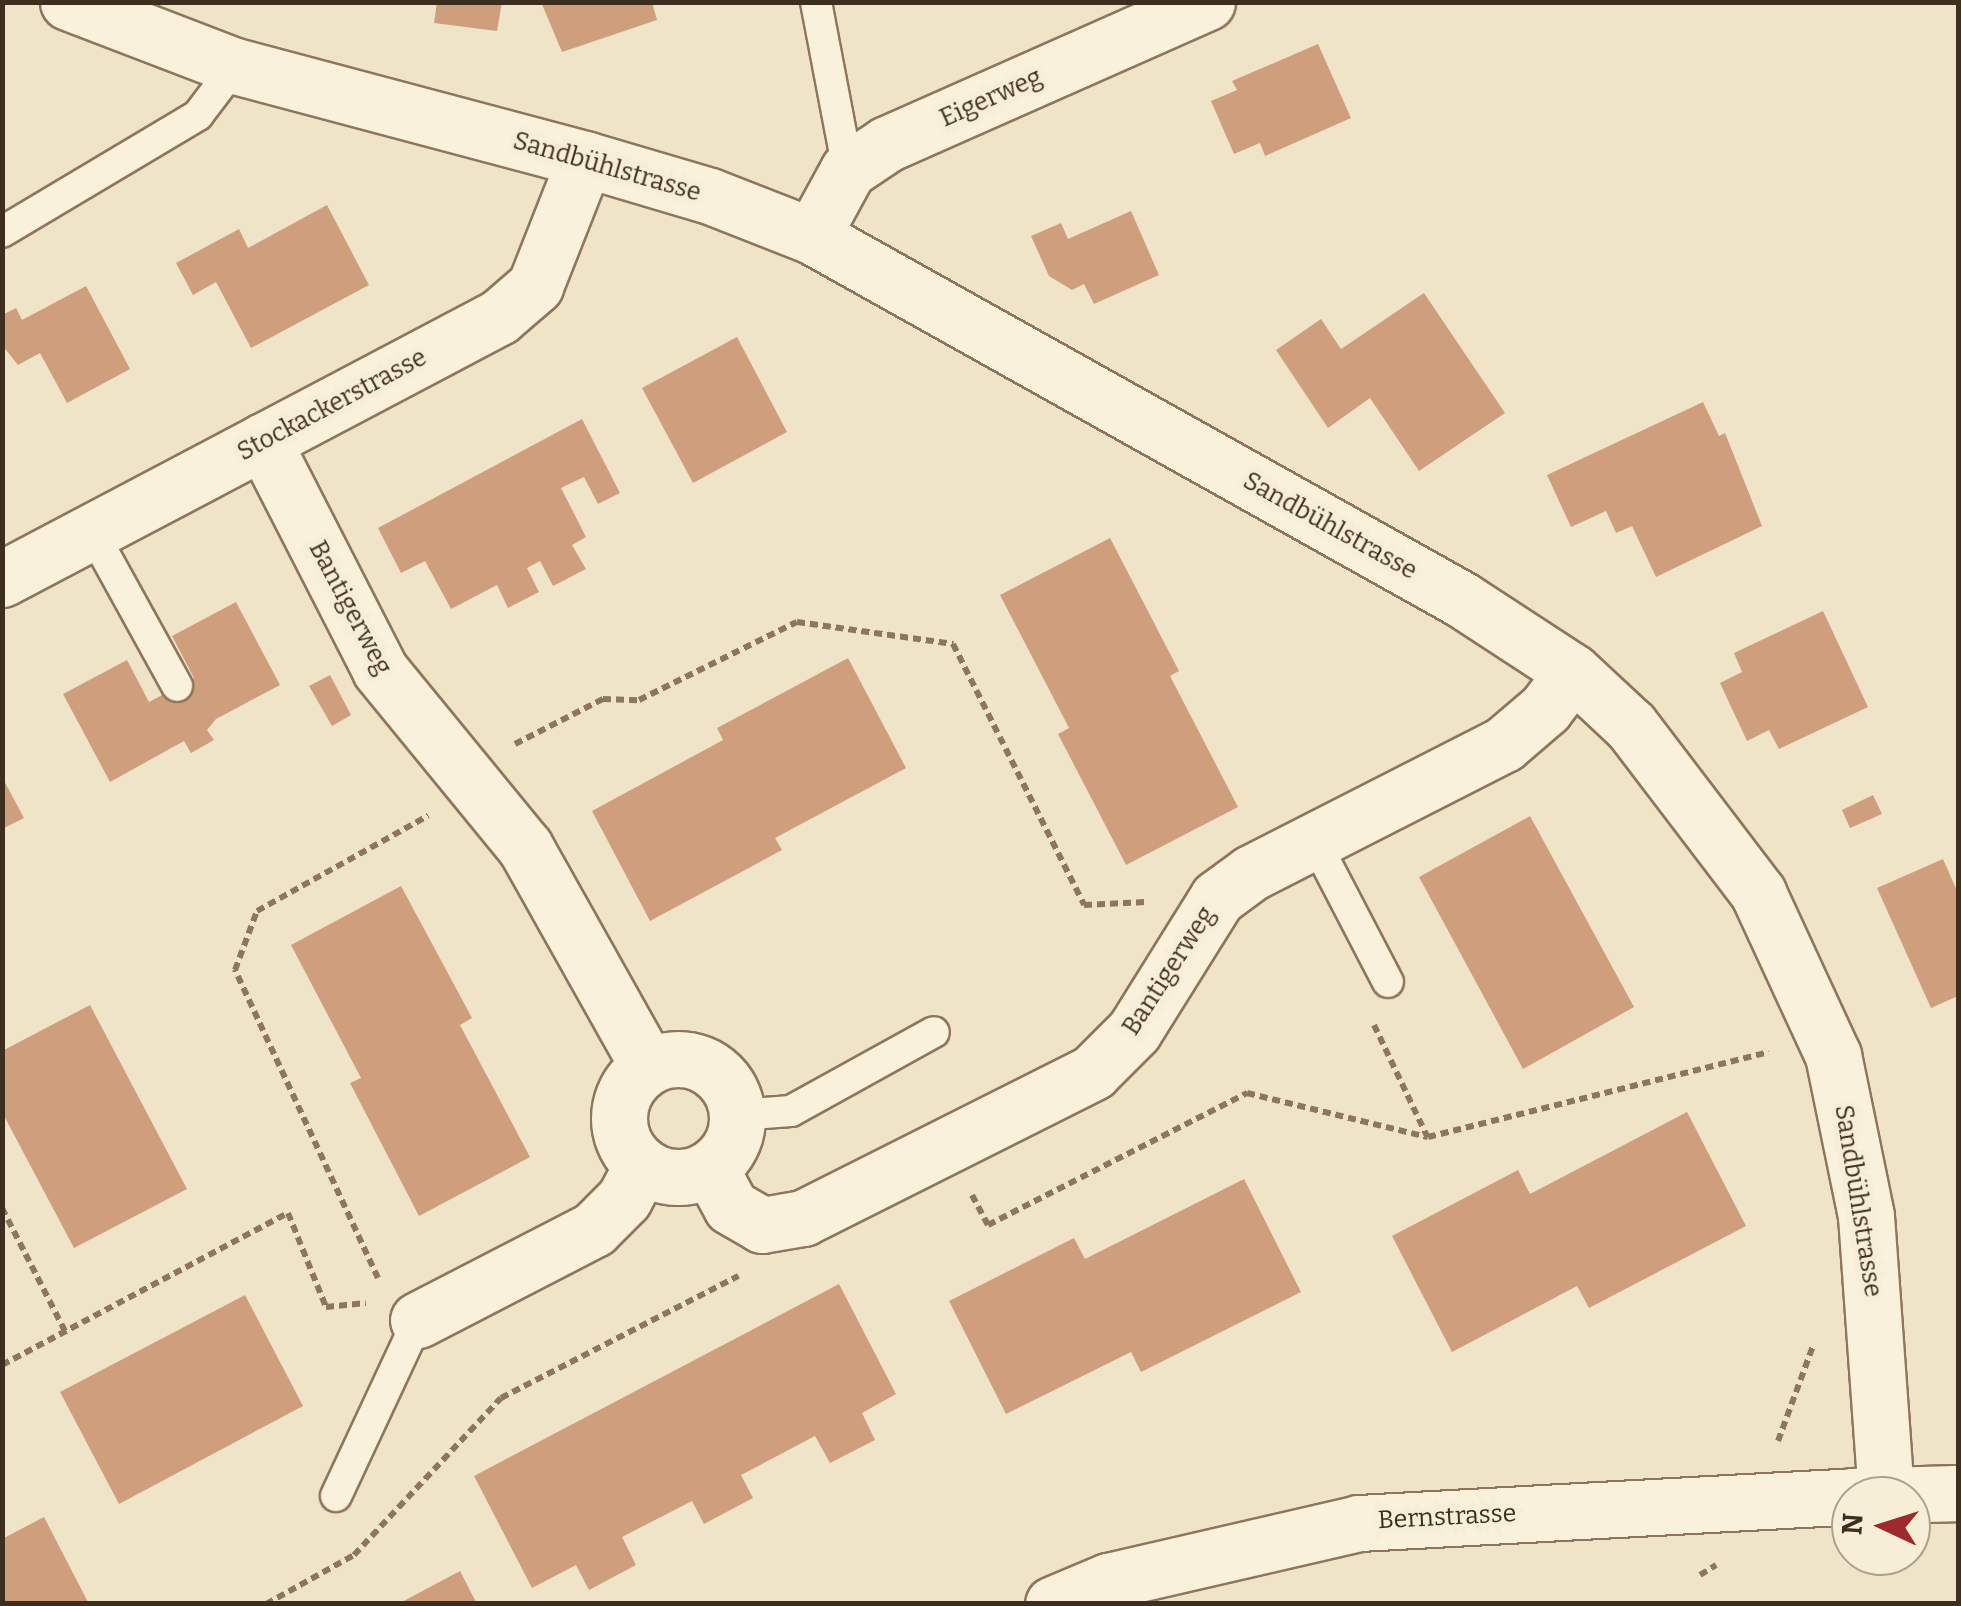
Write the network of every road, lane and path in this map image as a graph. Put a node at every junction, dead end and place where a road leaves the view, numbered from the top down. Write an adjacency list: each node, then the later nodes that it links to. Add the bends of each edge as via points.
1 (68, 2): 4 (street, Sandbühlstrasse)
2 (816, 2): 6 (lane)
3 (1207, 2): 6 (street, Eigerweg, via 887,144)
4 (234, 66): 5 (street, Sandbühlstrasse); 7 (lane, via 198,115)
5 (586, 159): 8 (street, Sandbühlstrasse); 9 (street, Stockackerstrasse, via 534,286 511,306)
6 (848, 170): 8 (street, Eigerweg)
7 (2, 232)
8 (812, 236): 12 (street, Sandbühlstrasse, via 1461,599)
9 (264, 441): 10 (street, Stockackerstrasse); 14 (street, Bantigerweg, via 380,670)
10 (91, 530): 11 (street, Stockackerstrasse); 13 (lane)
11 (2, 579)
12 (1573, 672): 15 (street, Bantigerweg, via 1545,710 1504,744); 33 (street, Sandbühlstrasse, via 1663,765 1758,893 1833,1055 1866,1216)
13 (177, 686)
14 (472, 779): 16 (path, via 603,699 639,700 797,622 953,644 1084,905); 21 (street, Bantigerweg, via 525,847); 29 (path, via 256,912 236,970)
15 (1314, 840): 16 (street, Bantigerweg); 17 (lane)
16 (1217, 898): 24 (street, Bantigerweg, via 1134,1031 1093,1072)
17 (1388, 982)
18 (934, 1032): 23 (lane, via 791,1111)
19 (1765, 1034): 20 (path)
20 (1773, 1051): 22 (path); 24 (path, via 1428,1137 1247,1093 988,1225)
21 (648, 1066): 23 (street, via 678,1058 707,1065 730,1086); 25 (street, via 628,1086 619,1114 624,1142)
22 (1778, 1069)
23 (738, 1115): 26 (street, via 732,1146)
24 (946, 1146): 28 (street, Bantigerweg, via 802,1218)
25 (642, 1165): 26 (street, via 664,1176); 29 (street, via 624,1199 594,1228)
26 (710, 1168): 28 (street, via 731,1207)
27 (2, 1208): 31 (path)
28 (762, 1225): 39 (path, via 735,1281 501,1398 354,1555)
29 (404, 1310): 31 (path, via 326,1306 288,1213); 36 (lane)
30 (1816, 1324): 38 (path, via 1811,1364)
31 (65, 1331): 32 (path)
32 (2, 1365)
33 (1863, 1476)
34 (1931, 1494): 35 (street, Bernstrasse)
35 (1958, 1494)
36 (336, 1496)
37 (1831, 1496): 38 (street, Bernstrasse)
38 (1736, 1500): 40 (street, Bernstrasse, via 1359,1523 1108,1581)
39 (266, 1604)
40 (1053, 1604)

